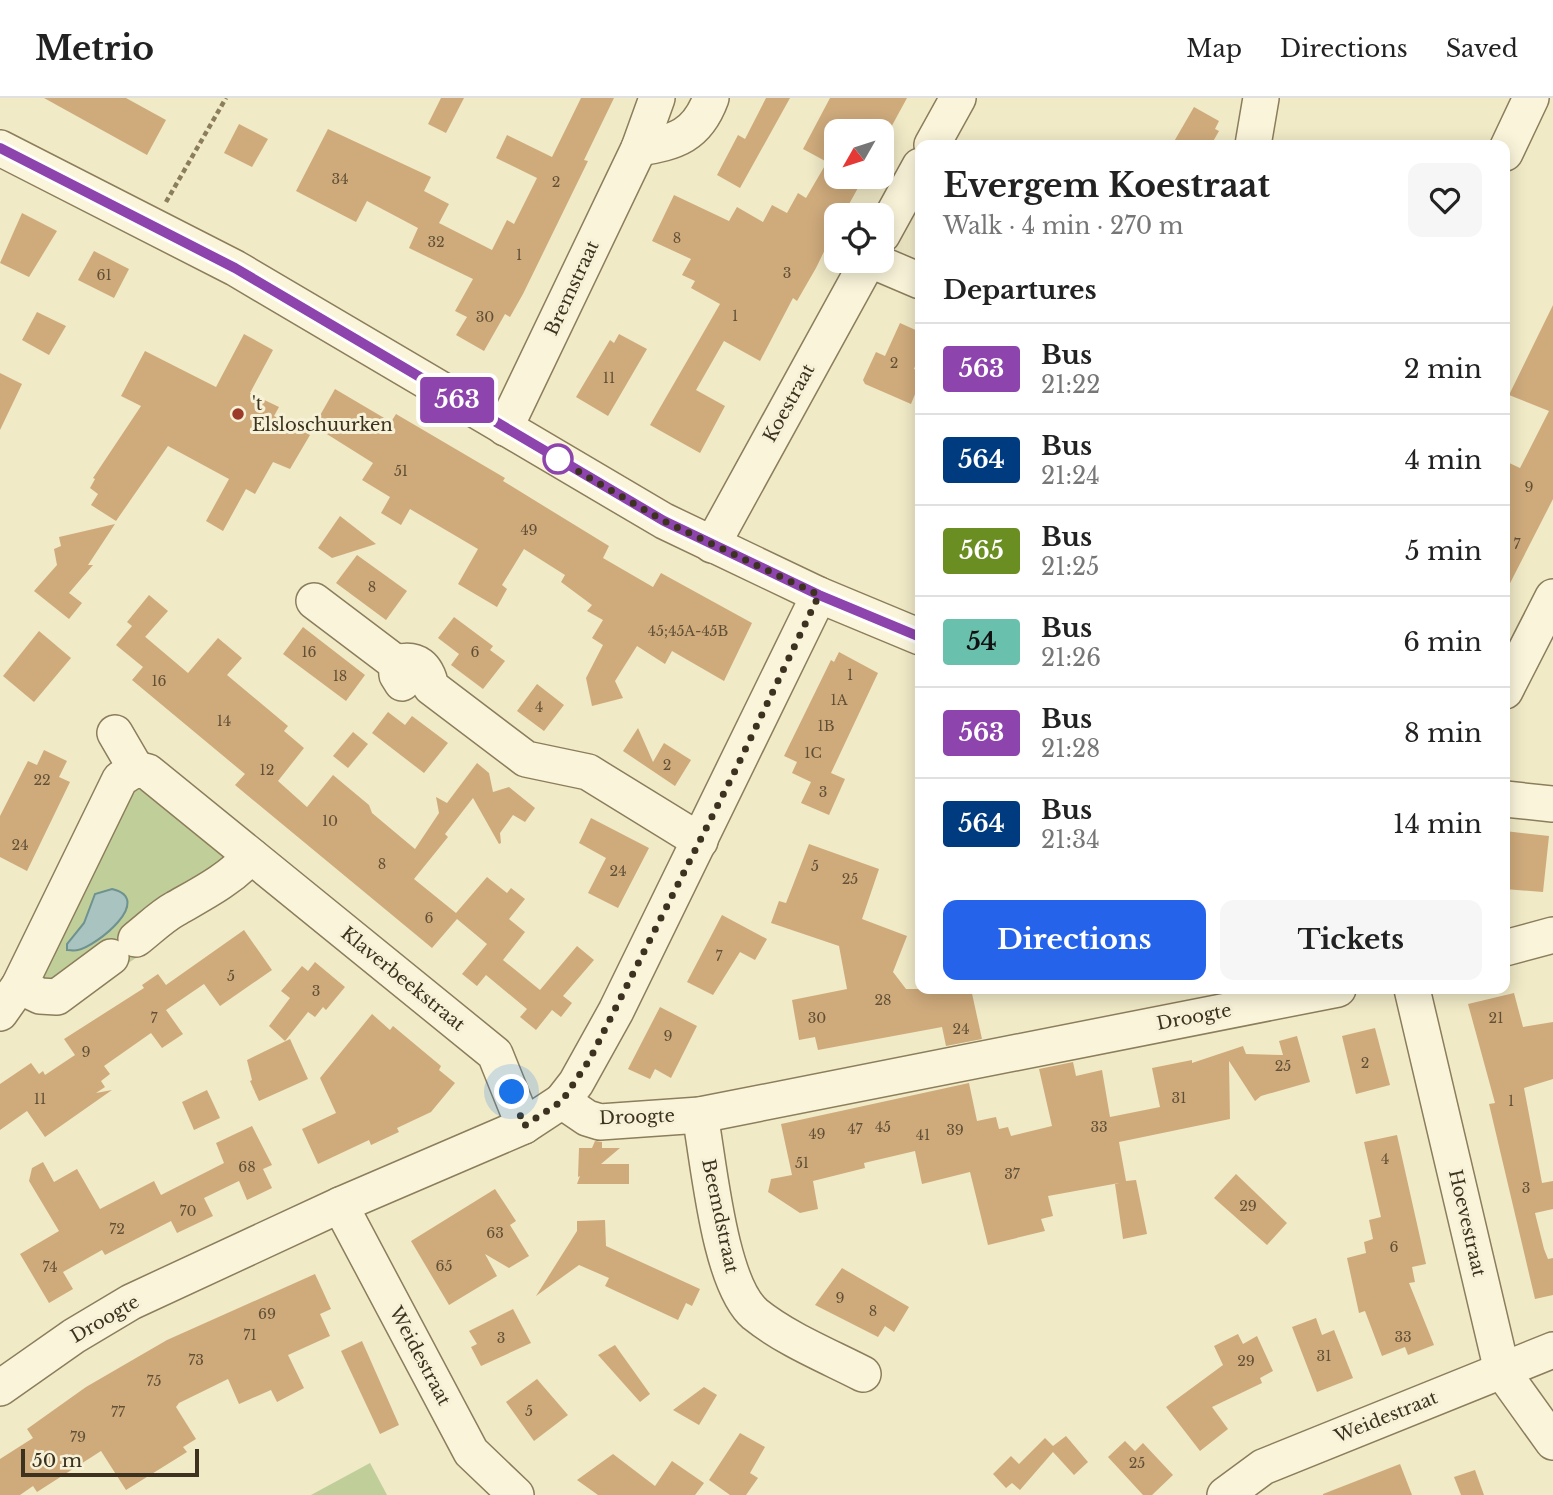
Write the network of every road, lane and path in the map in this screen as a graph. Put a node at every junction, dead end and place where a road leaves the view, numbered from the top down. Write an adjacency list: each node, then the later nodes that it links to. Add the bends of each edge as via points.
1 (226, 98): 14 (path)
2 (657, 98): 11 (street, Bremstraat)
3 (711, 98): 11 (street, via 699,122 684,136)
4 (958, 98): 7 (street)
5 (1261, 98): 8 (street)
6 (1531, 98): 9 (street)
7 (935, 140)
8 (1254, 140)
9 (1510, 142)
10 (0, 148): 14 (street)
11 (639, 148): 18 (street, Bremstraat)
12 (915, 175): 13 (street)
13 (894, 213)
14 (153, 224): 18 (street)
15 (894, 271): 17 (street)
16 (863, 273): 19 (street, Koestraat)
17 (915, 279)
18 (505, 428): 19 (street)
19 (712, 545): 20 (street)
20 (819, 595): 23 (street); 29 (street)
21 (1553, 597): 24 (street)
22 (314, 601): 29 (street, via 396,663 397,675 409,688 431,687 526,759 588,772)
23 (915, 635)
24 (1510, 681)
25 (115, 733): 26 (street, Klaverbeekstraat)
26 (136, 769): 30 (street, Klaverbeekstraat, via 148,772); 35 (street, via 120,779)
27 (1510, 800): 28 (street)
28 (1553, 804)
29 (700, 841): 36 (street, via 616,1011)
30 (251, 856): 35 (street, via 236,872 176,909 57,997); 38 (street, Klaverbeekstraat, via 495,1054)
31 (1553, 935): 32 (street)
32 (1510, 947)
33 (1313, 994): 37 (street, Droogte)
34 (1413, 994): 41 (street, Hoevestraat)
35 (9, 999)
36 (562, 1101): 37 (street, Droogte, via 600,1122); 38 (street, Droogte)
37 (700, 1115): 42 (street, Beemdstraat, via 728,1267 739,1292 754,1313)
38 (524, 1126): 39 (street, Droogte)
39 (340, 1205): 43 (street, Droogte, via 131,1302); 45 (street, Weidestraat, via 471,1452)
40 (1553, 1350): 41 (street, Weidestraat)
41 (1502, 1371): 44 (street, Hoevestraat); 46 (street, Weidestraat, via 1263,1467)
42 (863, 1374)
43 (0, 1388)
44 (1553, 1442)
45 (516, 1495)
46 (1225, 1495)

